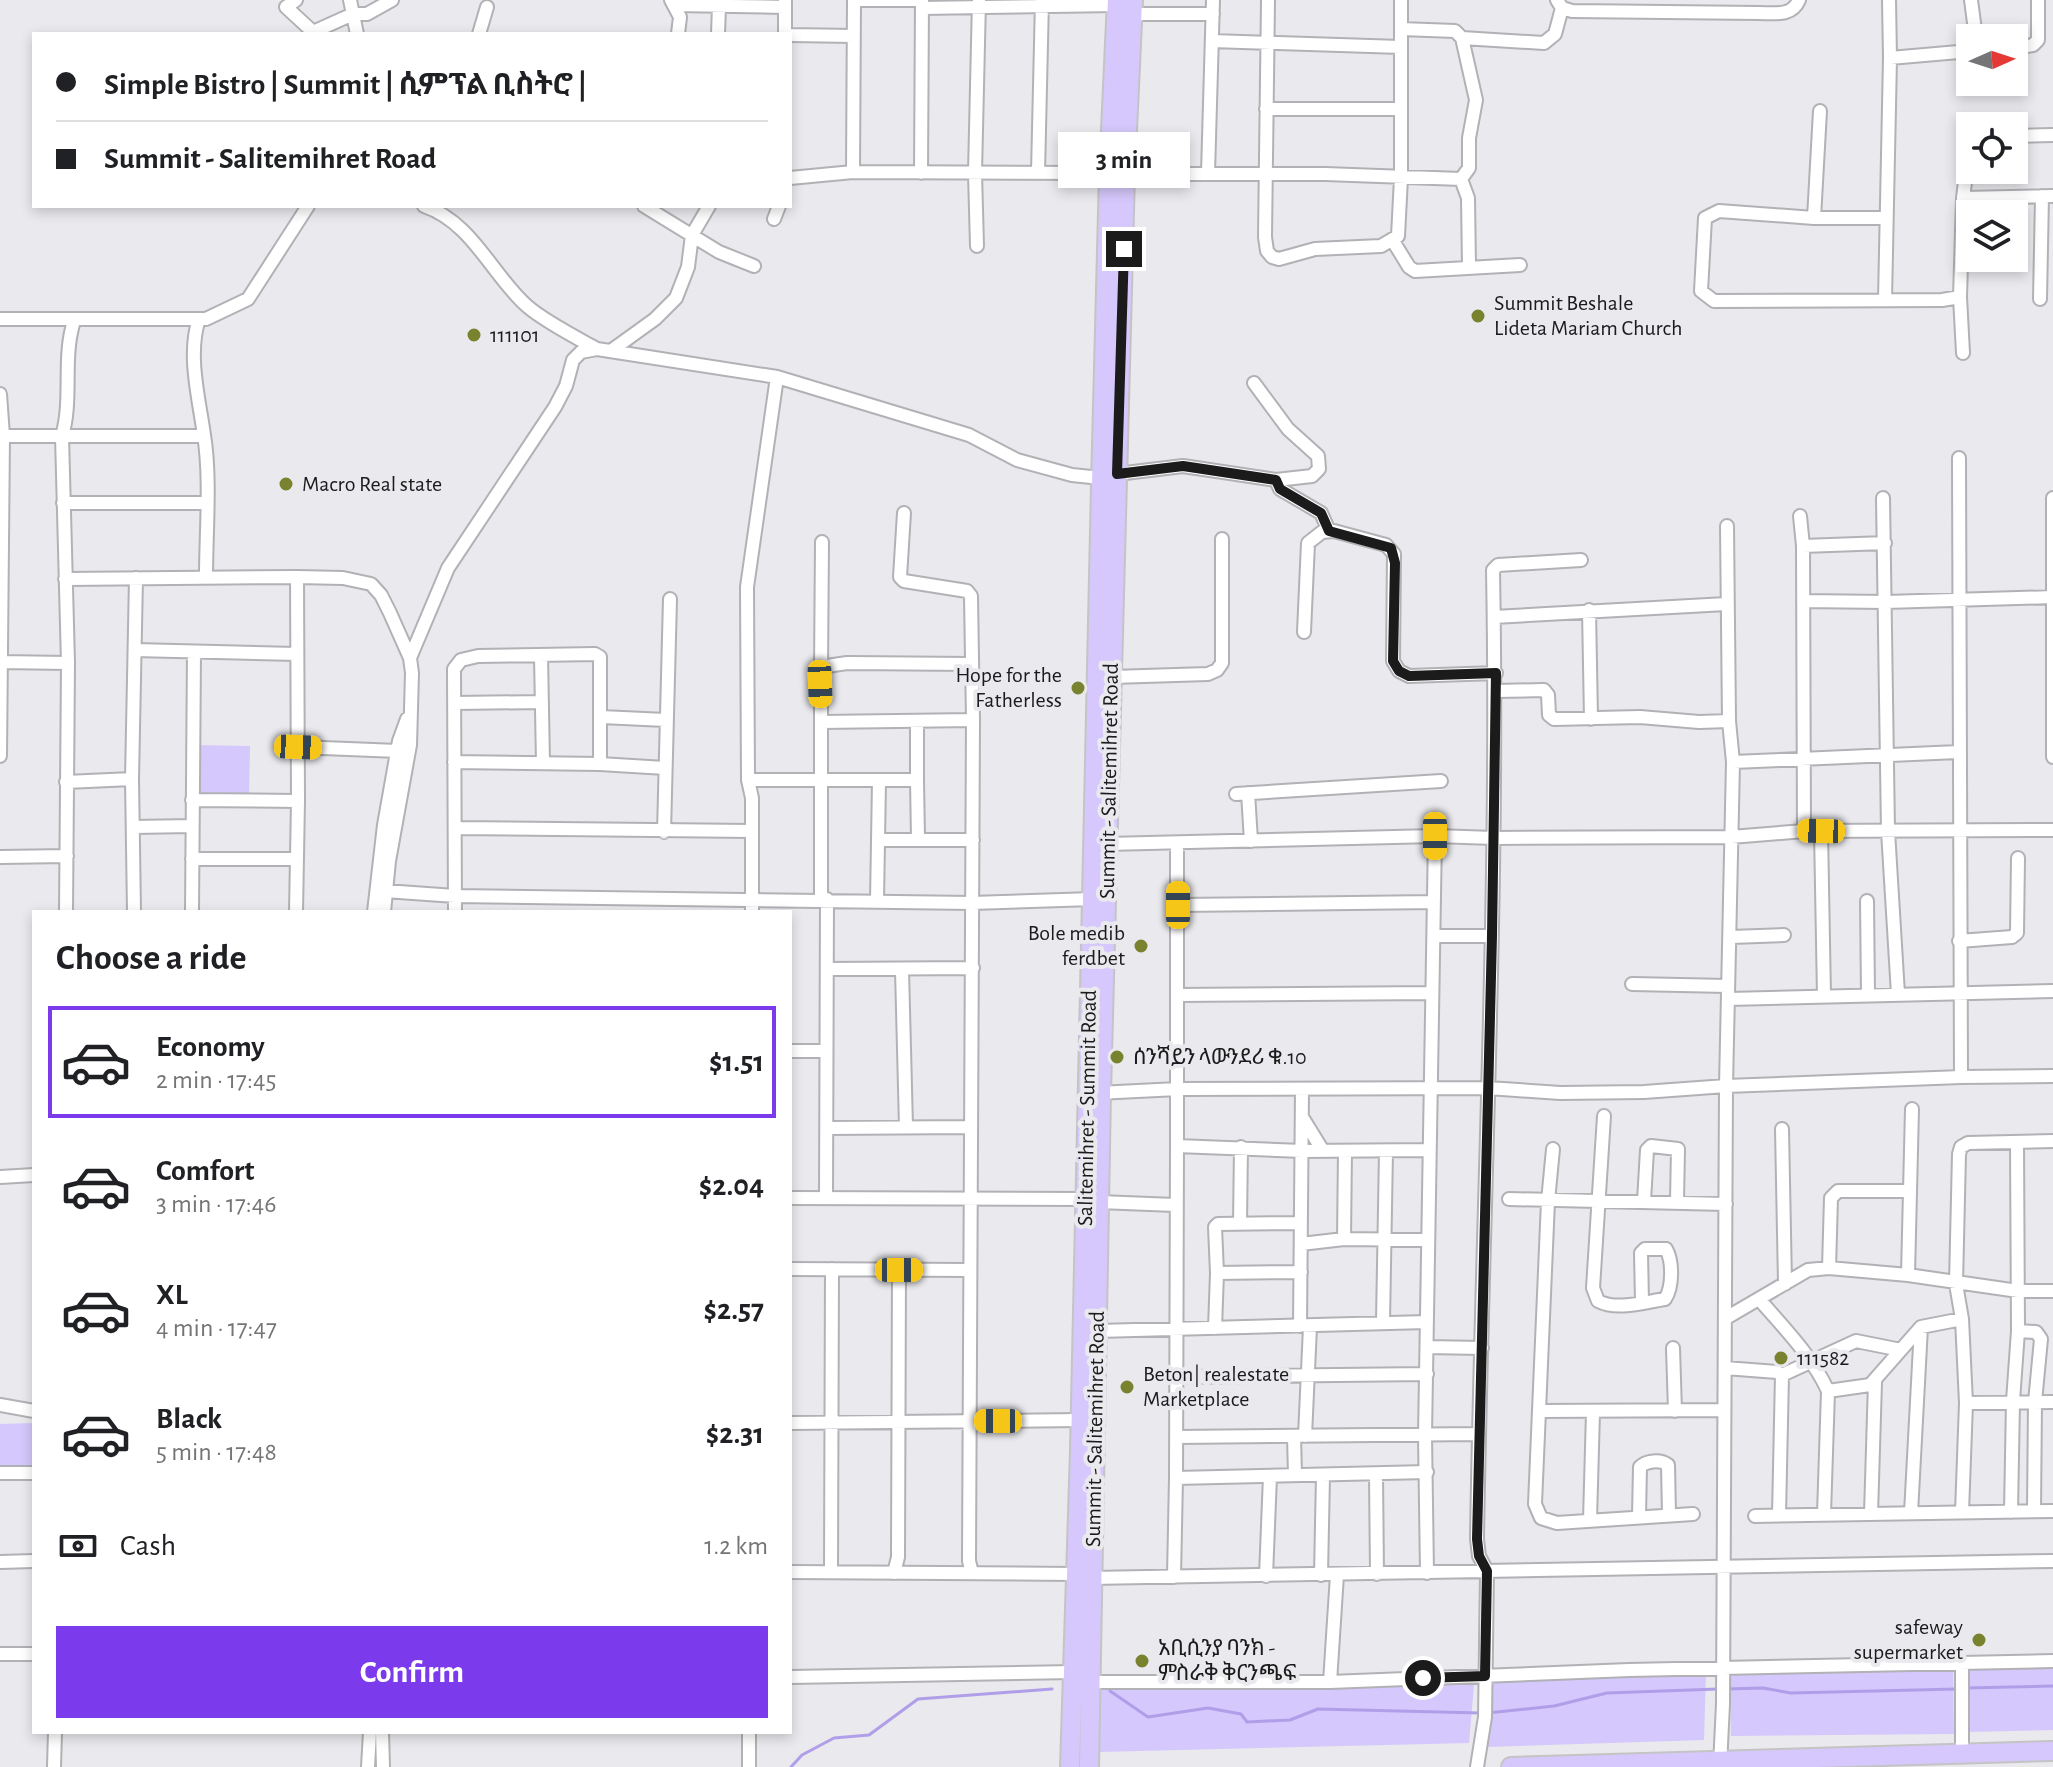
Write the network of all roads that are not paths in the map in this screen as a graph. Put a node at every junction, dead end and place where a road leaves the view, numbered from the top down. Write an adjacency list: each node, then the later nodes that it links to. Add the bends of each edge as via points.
1 (296, 0): 22 (street, via 286,7 313,32)
2 (350, 0): 22 (street)
3 (392, 0): 22 (street, via 367,14)
4 (856, 0): 13 (street); 31 (street)
5 (1268, 0): 34 (street)
6 (1401, 0): 24 (street)
7 (1799, 0): 18 (street, via 1788,12)
8 (1889, 0): 38 (street)
9 (1971, 0): 23 (street)
10 (2038, 0): 35 (street, via 2038,40)
11 (672, 3): 19 (street); 27 (street, via 680,17)
12 (785, 3): 19 (street); 29 (street)
13 (922, 3): 14 (street); 45 (street)
14 (979, 3): 15 (street); 46 (street)
15 (1042, 3): 17 (street); 47 (street)
16 (1559, 4): 18 (street, via 1572,11); 32 (street, via 1555,34 1544,43)
17 (1125, 5): 21 (street); 48 (main road)
18 (1604, 5)
19 (719, 6): 28 (street)
20 (487, 7): 26 (street)
21 (1213, 7): 33 (street)
22 (353, 14): 25 (street)
23 (1974, 24)
24 (1401, 29): 32 (street, via 1455,31); 36 (street)
25 (357, 32)
26 (480, 32)
27 (678, 32)
28 (718, 32)
29 (788, 32)
30 (792, 35): 31 (street)
31 (854, 36): 44 (street)
32 (1462, 38): 53 (street, via 1476,104 1469,168)
33 (1212, 41): 34 (street); 49 (street)
34 (1266, 43): 36 (street); 39 (street)
35 (2028, 46)
36 (1401, 47): 40 (street)
37 (1956, 52): 38 (street)
38 (1890, 58): 63 (street)
39 (1266, 109): 40 (street); 50 (street)
40 (1401, 109): 52 (street)
41 (1820, 111): 62 (street)
42 (2053, 135): 43 (street)
43 (2028, 136)
44 (853, 172): 45 (street); 51 (street)
45 (921, 173): 46 (street)
46 (975, 173): 47 (street); 67 (street)
47 (1038, 173): 48 (street)
48 (1117, 173): 49 (street); 87 (main road, Salitemihret - Summit Road)
49 (1208, 173): 50 (street)
50 (1265, 174): 52 (street); 66 (street, via 1265,237 1272,257)
51 (792, 178)
52 (1401, 178): 53 (street); 66 (street, via 1398,236)
53 (1461, 179): 70 (street, via 1468,198)
54 (1965, 184): 56 (street)
55 (2047, 196): 56 (street); 72 (street)
56 (1963, 198): 71 (street)
57 (307, 208): 75 (street, via 248,299)
58 (428, 208): 77 (street, via 474,243 528,308)
59 (647, 208): 65 (street)
60 (708, 208): 65 (street)
61 (778, 208): 64 (street)
62 (1814, 218): 63 (street); 73 (street, via 1710,214 1705,218 1701,291 1714,301)
63 (1886, 218): 73 (street)
64 (774, 219)
65 (692, 235): 69 (street); 78 (street, via 676,298)
66 (1393, 241): 70 (street, via 1415,271)
67 (977, 246)
68 (1520, 265): 70 (street)
69 (754, 266)
70 (1469, 266)
71 (1960, 297): 73 (street); 79 (street)
72 (2040, 299)
73 (1885, 300)
74 (0, 319): 76 (street)
75 (199, 319): 76 (street); 85 (street, via 194,349)
76 (74, 321): 84 (street)
77 (597, 349): 78 (street); 119 (street, via 573,360 555,407 448,568)
78 (612, 350): 80 (street)
79 (1963, 353)
80 (777, 377): 87 (street, via 969,435 1017,460); 150 (street, via 747,587)
81 (1254, 383): 88 (street, via 1288,429 1318,456 1319,469 1312,476)
82 (0, 394): 83 (street)
83 (2, 436): 84 (street); 120 (street)
84 (62, 436): 85 (street); 91 (street)
85 (204, 436): 92 (street)
86 (1959, 458): 109 (street)
87 (1109, 480): 88 (street, via 1183,466); 125 (main road, Summit - Salitemihret Road); 187 (main road, Salitemihret - Summit Road)
88 (1276, 480): 96 (street, via 1280,489 1321,513)
89 (1883, 498): 99 (street)
90 (2053, 498): 106 (street)
91 (63, 503): 92 (street); 105 (street)
92 (206, 503): 102 (street)
93 (904, 513): 122 (street, via 900,577 967,591)
94 (1800, 516): 100 (street)
95 (1727, 526): 111 (street)
96 (1329, 531): 114 (street, via 1308,543); 124 (street, via 1391,548 1393,661 1399,671 1409,676)
97 (1222, 539): 125 (street, via 1222,663 1217,670)
98 (822, 542): 123 (street)
99 (1885, 543): 100 (street); 110 (street)
100 (1803, 546): 108 (street)
101 (1581, 560): 113 (street, via 1495,567)
102 (206, 577): 103 (street); 104 (street)
103 (297, 577): 117 (street); 119 (street, via 371,584)
104 (136, 578): 105 (street); 115 (street)
105 (65, 579): 121 (street)
106 (2052, 597): 109 (street); 143 (street)
107 (670, 599): 132 (street)
108 (1803, 601): 110 (street); 142 (street)
109 (1958, 601): 110 (street); 139 (street)
110 (1886, 602): 140 (street)
111 (1726, 604): 112 (street); 134 (street)
112 (1589, 610): 113 (street); 131 (street)
113 (1494, 617): 124 (street)
114 (1304, 632)
115 (135, 650): 116 (street); 149 (street)
116 (194, 652): 117 (street); 156 (street)
117 (297, 654): 137 (street)
118 (541, 656): 127 (street); 128 (street, via 461,660 454,669); 130 (street, via 600,657)
119 (410, 658): 129 (street)
120 (1, 662): 121 (street); 141 (street)
121 (68, 663): 155 (street)
122 (972, 664): 123 (street, via 847,663); 133 (street)
123 (821, 670): 135 (street)
124 (1496, 673): 126 (street)
125 (1112, 677): 176 (main road, Summit - Salitemihret Road)
126 (1496, 691): 131 (street, via 1544,690 1550,719); 170 (street)
127 (541, 702): 128 (street); 146 (street)
128 (454, 703): 144 (street)
129 (409, 716): 138 (street); 182 (street, via 410,745)
130 (601, 717): 132 (street); 147 (street)
131 (1591, 719): 134 (street)
132 (666, 720): 148 (street)
133 (973, 720): 136 (street); 173 (street)
134 (1729, 721): 145 (street)
135 (821, 722): 136 (street); 151 (street)
136 (917, 722): 152 (street)
137 (298, 747): 138 (street); 157 (street)
138 (398, 751): 197 (street)
139 (1958, 752): 140 (street); 166 (street)
140 (1888, 754): 142 (street); 165 (street)
141 (0, 756)
142 (1803, 757): 145 (street); 163 (street)
143 (2053, 757)
144 (454, 762): 146 (street); 160 (street)
145 (1733, 762): 169 (street)
146 (543, 763): 147 (street)
147 (600, 764): 148 (street)
148 (665, 768): 167 (street)
149 (132, 779): 155 (street); 159 (street)
150 (748, 780): 151 (street); 162 (street)
151 (820, 780): 153 (street); 186 (street)
152 (917, 780): 153 (street); 171 (street)
153 (879, 781): 172 (street)
154 (1441, 781): 174 (street, via 1242,793)
155 (66, 782): 177 (street)
156 (192, 800): 157 (street); 158 (street)
157 (298, 801): 181 (street)
158 (192, 826): 159 (street); 180 (street)
159 (133, 827): 194 (street)
160 (455, 828): 167 (street); 183 (street)
161 (2053, 830): 166 (street)
162 (752, 831): 167 (street); 185 (street)
163 (1804, 831): 164 (street); 169 (street)
164 (1821, 831): 165 (street); 218 (street)
165 (1888, 831): 166 (street); 216 (street)
166 (1958, 831): 206 (street)
167 (664, 832)
168 (1435, 836): 170 (street); 174 (street); 190 (street)
169 (1731, 837): 170 (street); 205 (street)
170 (1494, 838): 204 (street)
171 (918, 839): 172 (street); 173 (street)
172 (878, 840): 188 (street)
173 (973, 840): 191 (street)
174 (1251, 841): 175 (street)
175 (1177, 843): 176 (street); 192 (street)
176 (1107, 844): 228 (main road, Summit - Salitemihret Road)
177 (67, 856): 178 (street); 193 (street)
178 (0, 857)
179 (2018, 858): 206 (street, via 2017,933)
180 (192, 859): 181 (street); 195 (street)
181 (297, 859): 196 (street)
182 (385, 891): 183 (street); 198 (street)
183 (455, 896): 184 (street); 199 (street)
184 (669, 897): 185 (street); 200 (street)
185 (753, 898): 186 (street); 201 (street)
186 (824, 899): 188 (street); 208 (street)
187 (1093, 899): 191 (street); 228 (main road, Salitemihret - Summit Road)
188 (877, 901): 191 (street)
189 (1867, 901): 215 (street)
190 (1434, 902): 192 (street); 203 (street)
191 (972, 903): 207 (street)
192 (1178, 905): 217 (street)
193 (66, 910)
194 (134, 910)
195 (192, 910)
196 (296, 910)
197 (374, 910)
198 (384, 910)
199 (455, 910)
200 (669, 910)
201 (752, 910)
202 (1784, 935): 205 (street)
203 (1434, 936): 204 (street); 214 (street)
204 (1492, 936): 225 (street)
205 (1731, 937): 212 (street)
206 (1959, 941): 213 (street)
207 (973, 968): 209 (street); 233 (street)
208 (828, 969): 209 (street); 220 (street)
209 (902, 970): 232 (street)
210 (1632, 984): 212 (street)
211 (2053, 991): 213 (street)
212 (1728, 992): 218 (street); 223 (street)
213 (1960, 992): 216 (street); 222 (street)
214 (1431, 993): 217 (street); 224 (street)
215 (1868, 994): 216 (street); 218 (street)
216 (1898, 994)
217 (1178, 995): 226 (street)
218 (1824, 996)
219 (792, 1051): 220 (street)
220 (826, 1051): 234 (street)
221 (2053, 1076): 222 (street)
222 (1961, 1077): 223 (street)
223 (1726, 1086): 225 (street, via 1560,1093); 258 (street)
224 (1431, 1088): 225 (street); 227 (street); 241 (street)
225 (1488, 1088): 291 (street)
226 (1178, 1089): 227 (street); 228 (street); 238 (street)
227 (1302, 1089): 231 (street)
228 (1094, 1094): 253 (main road, Salitemihret - Summit Road)
229 (1912, 1109): 248 (street)
230 (1604, 1116): 257 (street)
231 (1302, 1117): 242 (street); 243 (street)
232 (906, 1127): 233 (street); 234 (street)
233 (971, 1127): 249 (street)
234 (827, 1128): 251 (street)
235 (1782, 1129): 274 (street)
236 (2053, 1141): 237 (street)
237 (2017, 1142): 275 (street, via 1961,1147); 276 (street)
238 (1177, 1146): 239 (street); 259 (street)
239 (1241, 1147): 242 (street); 260 (street)
240 (1553, 1149): 254 (street)
241 (1429, 1150): 245 (street); 264 (street)
242 (1302, 1151): 243 (street); 261 (street)
243 (1323, 1151): 244 (street)
244 (1345, 1151): 245 (street); 262 (street)
245 (1386, 1151): 263 (street)
246 (32, 1175): 247 (street)
247 (0, 1177)
248 (1909, 1191): 266 (street, via 1833,1193); 273 (street)
249 (971, 1197): 251 (street); 253 (street); 270 (street)
250 (792, 1198): 251 (street)
251 (826, 1198)
252 (1509, 1199): 254 (street)
253 (1092, 1200): 259 (street); 288 (main road, Summit - Salitemihret Road); 312 (main road, Salitemihret - Summit Road)
254 (1548, 1201): 257 (street); 309 (street)
255 (1644, 1201): 256 (street); 256 (street, via 1648,1147 1673,1146 1679,1153); 257 (street)
256 (1677, 1201): 258 (street)
257 (1598, 1202): 279 (street, via 1593,1288 1598,1301 1608,1306)
258 (1726, 1204): 280 (street)
259 (1175, 1205): 287 (street)
260 (1240, 1223): 261 (street); 272 (street, via 1215,1227)
261 (1301, 1223): 265 (street)
262 (1344, 1239): 263 (street); 265 (street)
263 (1385, 1240): 264 (street); 282 (street)
264 (1428, 1240): 283 (street)
265 (1301, 1244): 271 (street)
266 (1829, 1268): 273 (street); 274 (street, via 1808,1270)
267 (792, 1269): 268 (street)
268 (832, 1269): 269 (street); 316 (street)
269 (899, 1270): 270 (street); 314 (street)
270 (970, 1270): 313 (street)
271 (1301, 1272): 272 (street); 284 (street)
272 (1217, 1273): 286 (street)
273 (1908, 1275): 275 (street)
274 (1785, 1284): 278 (street)
275 (1956, 1284): 276 (street); 281 (street)
276 (2018, 1291): 277 (street); 289 (street)
277 (2053, 1291)
278 (1759, 1299): 280 (street); 294 (street)
279 (1642, 1302): 279 (street, via 1641,1253 1666,1249 1669,1294)
280 (1726, 1318): 295 (street)
281 (1962, 1319): 285 (street); 305 (street)
282 (1383, 1322): 283 (street); 284 (street)
283 (1427, 1322): 290 (street)
284 (1305, 1326): 286 (street); 298 (street)
285 (1921, 1327): 293 (street); 333 (street)
286 (1215, 1328): 287 (street)
287 (1176, 1330): 288 (street); 299 (street)
288 (1098, 1331): 357 (main road, Summit - Salitemihret Road)
289 (2018, 1331): 302 (street); 303 (street, via 2036,1332 2041,1339)
290 (1427, 1347): 291 (street); 296 (street)
291 (1482, 1348): 317 (street)
292 (1673, 1348): 310 (street)
293 (1901, 1350): 294 (street, via 1856,1341); 300 (street)
294 (1810, 1361): 297 (street); 301 (street)
295 (1725, 1368): 297 (street); 307 (street)
296 (1427, 1374): 298 (street); 318 (street)
297 (1782, 1375): 338 (street)
298 (1308, 1376): 299 (street); 319 (street)
299 (1174, 1377): 320 (street)
300 (1875, 1382): 301 (street); 336 (street)
301 (1828, 1391): 335 (street)
302 (2013, 1401): 303 (street); 305 (street); 332 (street)
303 (2035, 1402): 304 (street); 329 (street)
304 (2053, 1402)
305 (1966, 1403): 331 (street)
306 (0, 1405): 308 (street)
307 (1724, 1410): 310 (street); 345 (street)
308 (32, 1411)
309 (1540, 1411): 311 (street); 341 (street, via 1535,1504 1541,1518 1557,1523)
310 (1675, 1411): 311 (street)
311 (1593, 1412): 341 (street)
312 (1080, 1420): 313 (street); 357 (main road, Salitemihret - Summit Road)
313 (971, 1421): 314 (street); 350 (street)
314 (897, 1422): 316 (street); 349 (street)
315 (792, 1423): 316 (street)
316 (832, 1423): 348 (street)
317 (1478, 1434): 318 (street); 346 (street, via 1477,1539)
318 (1425, 1435): 319 (street); 321 (street)
319 (1300, 1436): 320 (street); 325 (street)
320 (1177, 1437): 328 (street)
321 (1427, 1472): 324 (street); 351 (street)
322 (0, 1473): 323 (street)
323 (32, 1473)
324 (1376, 1474): 326 (street); 352 (street)
325 (1295, 1475): 326 (street); 327 (street)
326 (1323, 1475): 353 (street)
327 (1270, 1476): 328 (street); 355 (street)
328 (1176, 1478): 356 (street)
329 (2034, 1511): 330 (street); 332 (street)
330 (2053, 1511)
331 (1962, 1512): 332 (street); 333 (street)
332 (2011, 1512)
333 (1911, 1513): 336 (street)
334 (1693, 1514): 337 (street)
335 (1824, 1514): 336 (street); 338 (street)
336 (1871, 1514)
337 (1669, 1515): 339 (street); 339 (street, via 1668,1465 1645,1462 1640,1467)
338 (1779, 1515): 340 (street)
339 (1639, 1516): 341 (street)
340 (1755, 1516)
341 (1590, 1520)
342 (32, 1561): 344 (street)
343 (2053, 1561): 345 (street)
344 (0, 1562)
345 (1722, 1566): 346 (street); 363 (street)
346 (1487, 1571): 351 (street); 364 (street)
347 (792, 1572): 348 (street)
348 (831, 1572): 349 (street)
349 (894, 1573): 350 (street)
350 (972, 1573): 357 (street)
351 (1427, 1573): 352 (street)
352 (1377, 1574): 354 (street)
353 (1321, 1575): 354 (street); 355 (street)
354 (1337, 1575): 367 (street)
355 (1266, 1576): 356 (street)
356 (1174, 1577): 357 (street)
357 (1086, 1582): 362 (main road, Salitemihret - Summit Road); 366 (main road, Salitemihret - Summit Road)
358 (0, 1654): 359 (street)
359 (32, 1654)
360 (2053, 1661): 361 (street)
361 (1962, 1663): 363 (street); 373 (street)
362 (1074, 1672): 365 (street); 379 (main road, Salitemihret - Summit Road)
363 (1723, 1675): 364 (street); 374 (street)
364 (1485, 1676): 367 (street); 381 (street)
365 (792, 1677)
366 (1092, 1682): 367 (street); 380 (main road, Salitemihret - Summit Road)
367 (1330, 1682)
368 (55, 1734): 375 (street)
369 (370, 1734): 376 (street)
370 (382, 1734): 377 (street)
371 (749, 1734): 378 (street)
372 (2053, 1751): 373 (main road)
373 (1962, 1755): 374 (main road)
374 (1720, 1764): 382 (main road)
375 (54, 1767)
376 (368, 1767)
377 (383, 1767)
378 (749, 1767)
379 (1070, 1767)
380 (1089, 1767)
381 (1477, 1767)
382 (1511, 1767)

